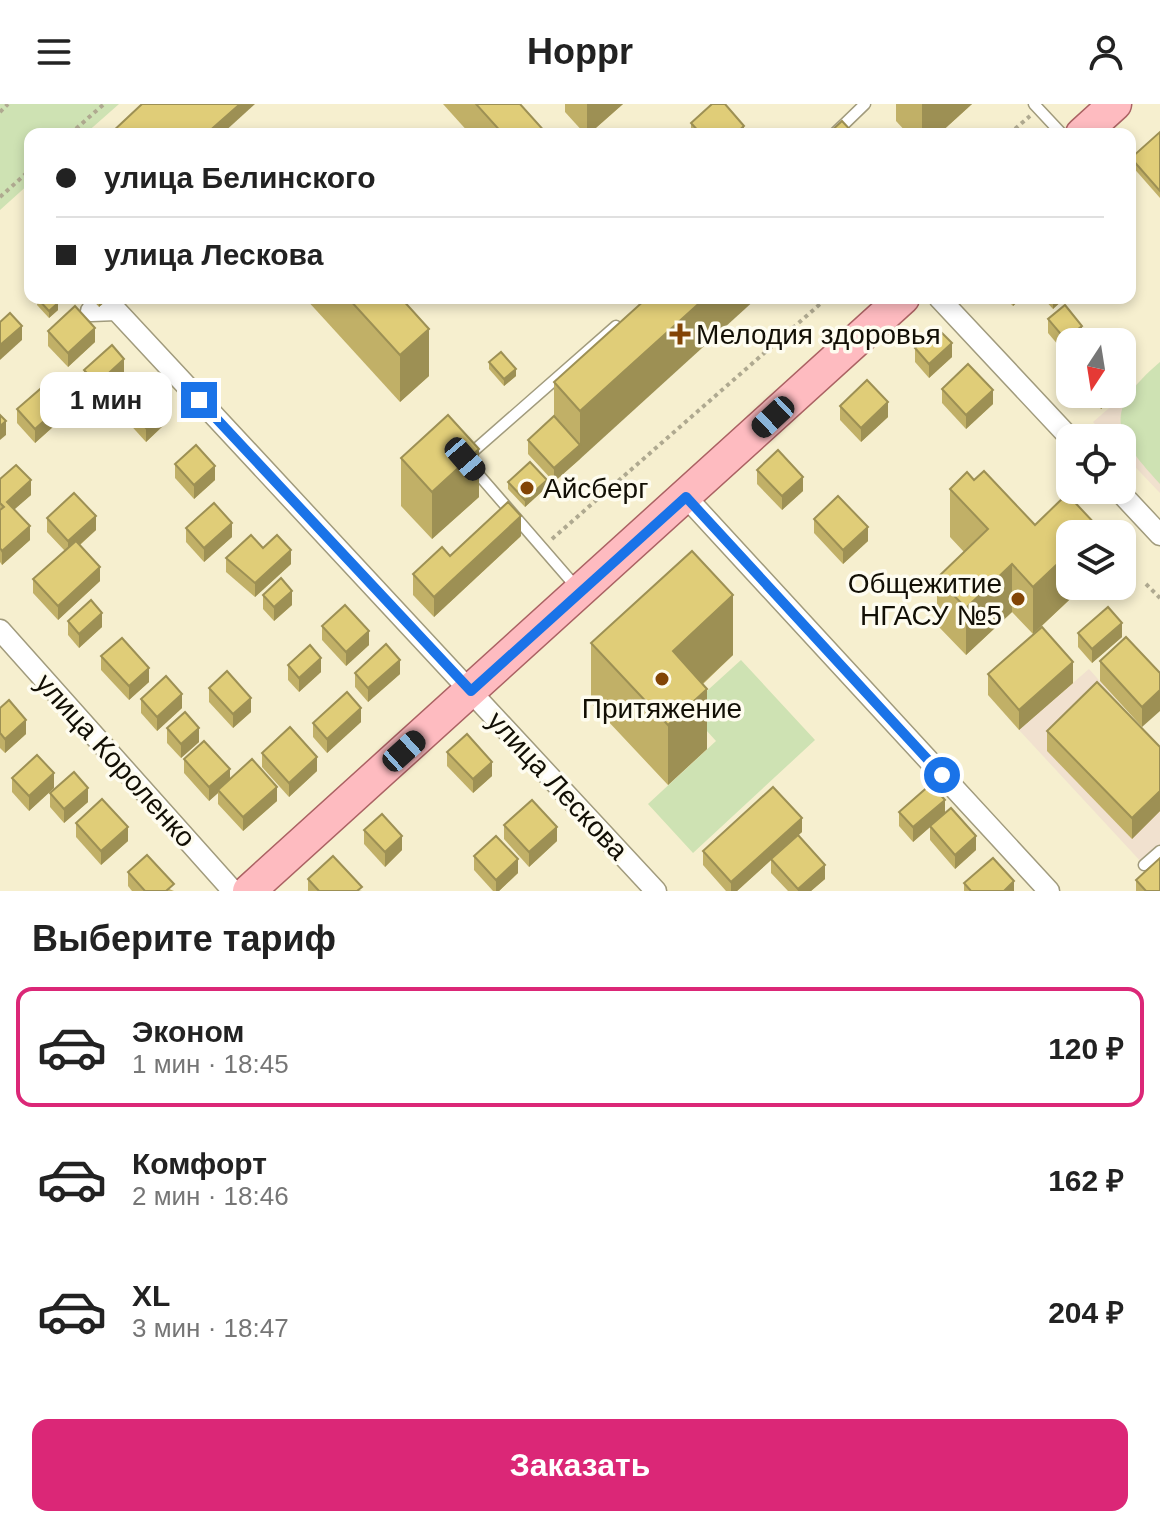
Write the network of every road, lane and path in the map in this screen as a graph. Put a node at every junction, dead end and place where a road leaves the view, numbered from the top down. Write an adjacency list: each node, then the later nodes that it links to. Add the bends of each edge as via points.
1 (8, 104): 6 (path)
2 (104, 104): 7 (path)
3 (865, 104): 8 (lane)
4 (1034, 104): 9 (lane)
5 (1115, 104): 10 (main road)
6 (0, 112)
7 (77, 128)
8 (843, 128)
9 (1056, 128)
10 (1089, 128)
11 (24, 175): 12 (path)
12 (0, 197)
13 (820, 304): 22 (path)
14 (896, 304): 19 (main road)
15 (945, 304): 18 (street)
16 (91, 311): 27 (street, улица Лескова, via 116,310)
17 (625, 318): 22 (lane, via 465,459)
18 (1057, 424)
19 (686, 497): 24 (main road); 33 (street)
20 (1131, 504): 21 (street)
21 (1160, 535)
22 (542, 548): 24 (lane)
23 (1146, 584): 25 (path)
24 (580, 590): 27 (main road)
25 (1160, 598)
26 (0, 630): 30 (street, улица Короленко)
27 (471, 691): 31 (main road); 32 (street, улица Лескова)
28 (1160, 851): 29 (lane)
29 (1144, 865)
30 (233, 891)
31 (249, 891)
32 (656, 891)
33 (1049, 891)

